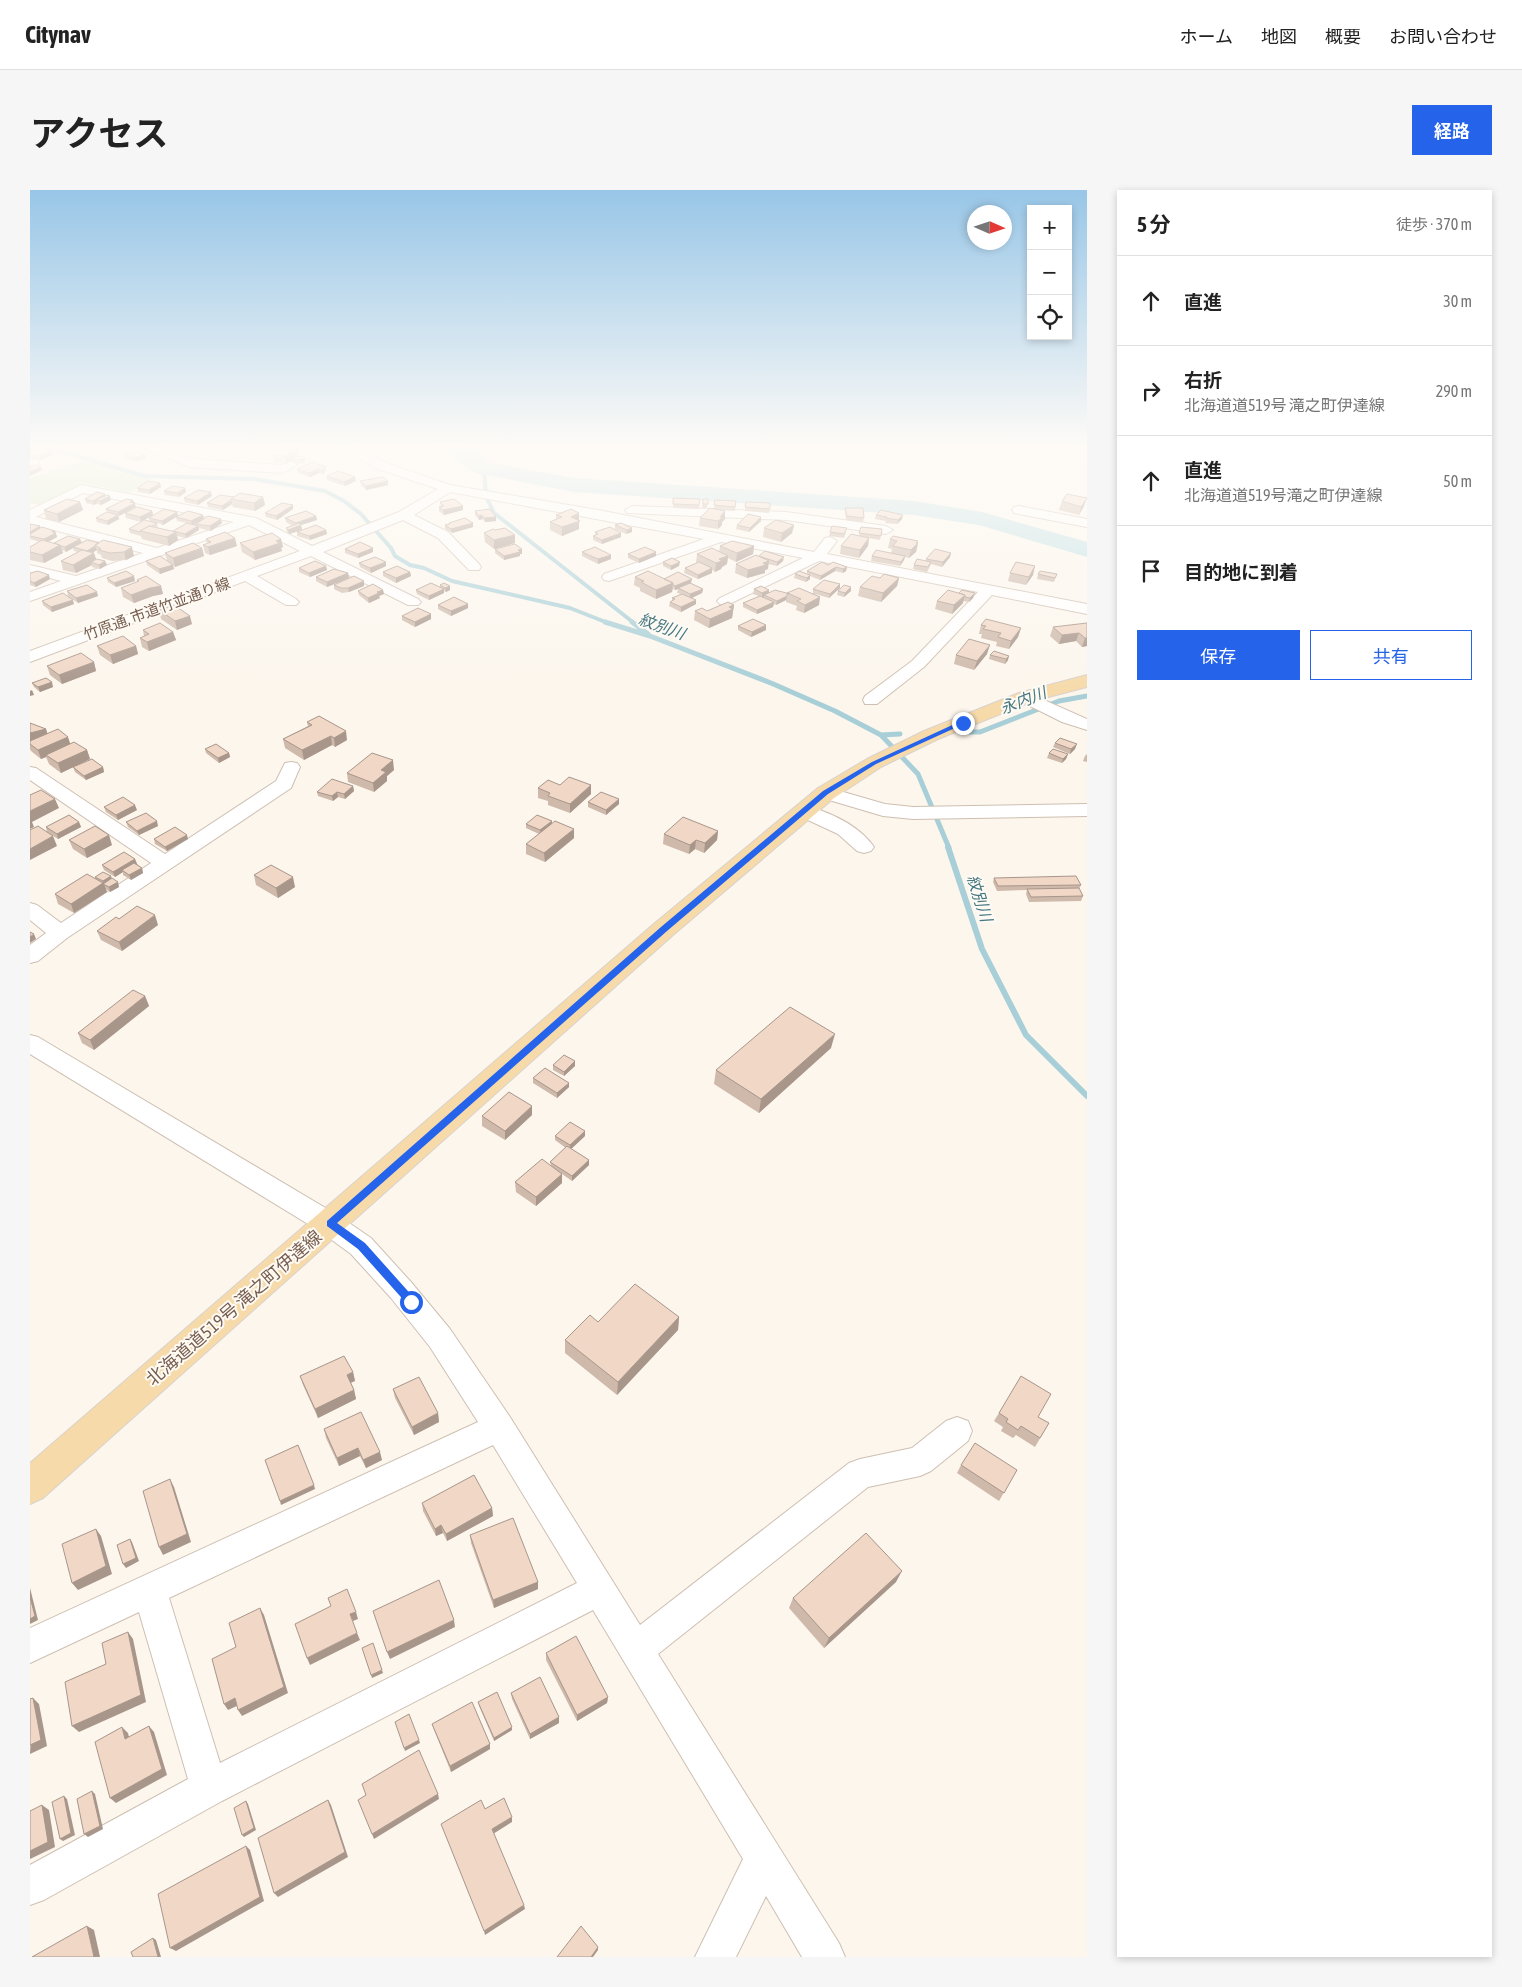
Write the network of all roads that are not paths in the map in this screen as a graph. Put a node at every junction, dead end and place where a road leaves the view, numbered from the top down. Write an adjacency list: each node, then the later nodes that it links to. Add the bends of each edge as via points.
1 (55, 526): 12 (street)
2 (235, 526): 12 (street)
3 (262, 526): 11 (street)
4 (376, 526): 11 (street, 竹原通, 市道竹並通り線)
5 (426, 526): 14 (street, via 443,535)
6 (660, 526): 9 (street)
7 (861, 526): 8 (street)
8 (886, 530)
9 (718, 538): 13 (street); 17 (street)
10 (830, 541): 13 (street)
11 (313, 550): 16 (street, 竹原通, 市道竹並通り線); 23 (street)
12 (160, 553): 18 (street)
13 (817, 557): 19 (street); 21 (street)
14 (474, 567)
15 (30, 569): 18 (street)
16 (246, 576): 22 (street); 25 (street, 竹原通, 市道竹並通り線)
17 (609, 577)
18 (77, 582): 20 (street)
19 (988, 590): 24 (street); 28 (street, via 918,664)
20 (30, 597)
21 (725, 601)
22 (291, 602)
23 (413, 602)
24 (1087, 609)
25 (30, 657)
26 (1087, 681): 27 (main road, 北海道道519号 滝之町伊達線)
27 (1026, 697): 29 (street); 32 (main road, 北海道道519号 滝之町伊達線, via 931,735 874,763)
28 (871, 700)
29 (1087, 725)
30 (291, 767): 36 (street, via 284,784)
31 (30, 772): 36 (street)
32 (826, 793): 33 (street, via 883,810 913,812); 34 (main road, 北海道道519号 滝之町伊達線)
33 (1087, 810)
34 (804, 811): 35 (street, via 835,824); 41 (main road, 北海道道519号 滝之町伊達線, via 664,929)
35 (864, 847)
36 (164, 863): 38 (street)
37 (30, 910): 38 (street)
38 (60, 934): 39 (street)
39 (30, 956)
40 (30, 1043): 41 (street)
41 (330, 1224): 42 (street, via 361,1246 401,1290 440,1338); 44 (main road, 北海道道519号 滝之町伊達線)
42 (498, 1427): 45 (street); 46 (street)
43 (957, 1431): 48 (street, via 920,1461 860,1474)
44 (32, 1480)
45 (598, 1590): 48 (street); 49 (street)
46 (150, 1591): 47 (street); 49 (street)
47 (30, 1646)
48 (635, 1650): 50 (street)
49 (209, 1788): 51 (street)
50 (765, 1857): 52 (street); 53 (street)
51 (30, 1886)
52 (714, 1957)
53 (826, 1957)

